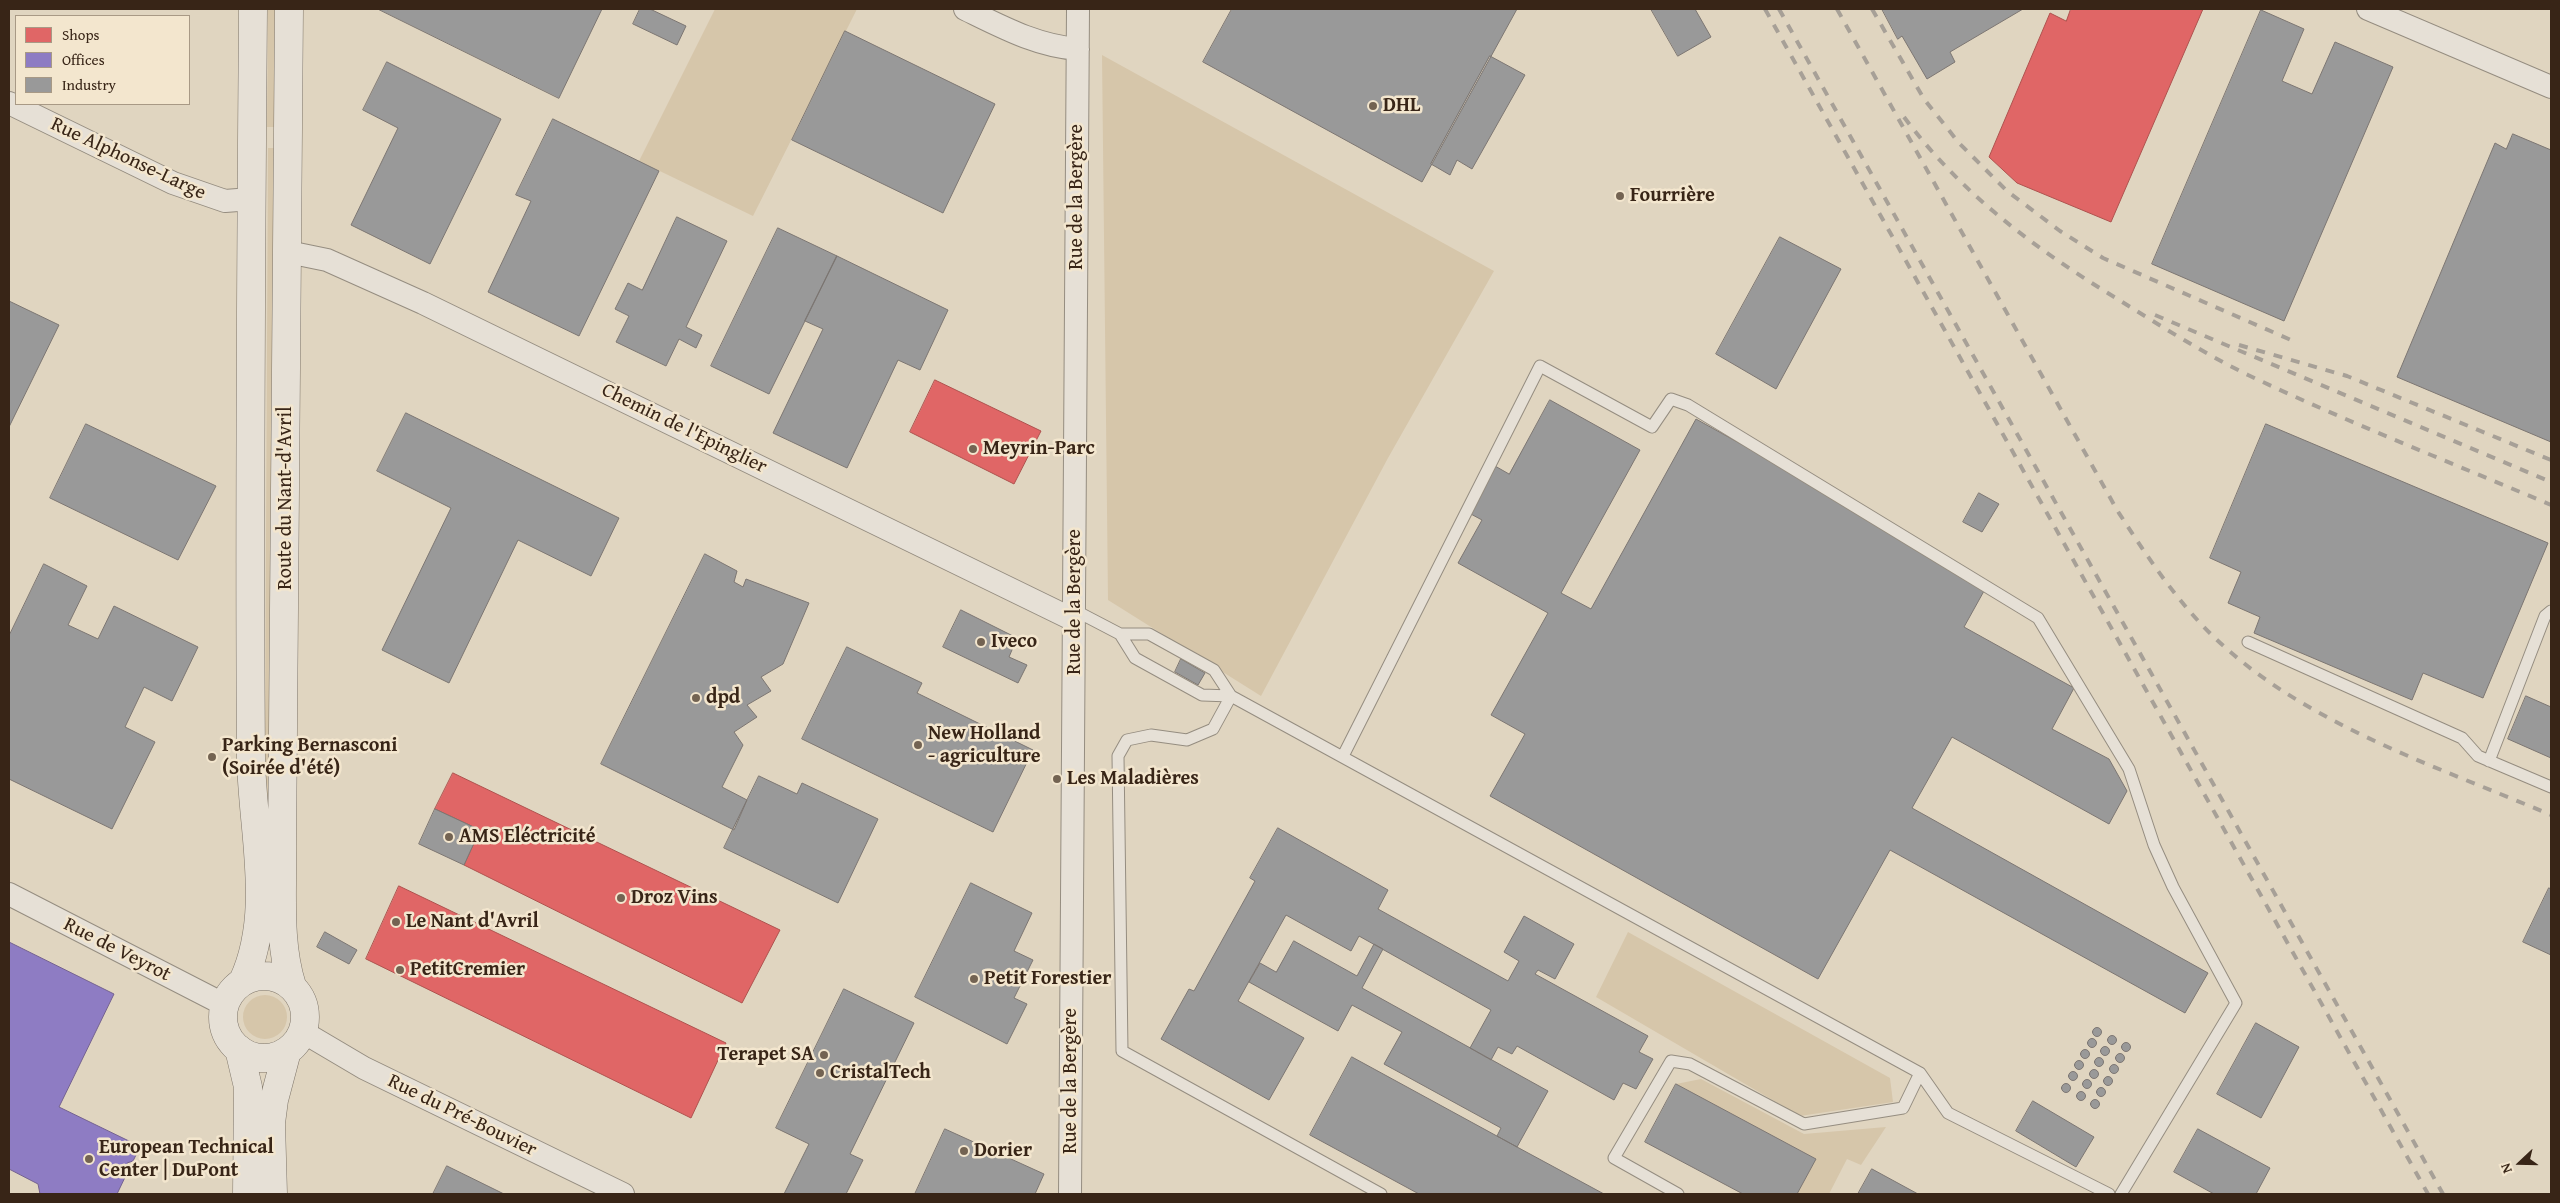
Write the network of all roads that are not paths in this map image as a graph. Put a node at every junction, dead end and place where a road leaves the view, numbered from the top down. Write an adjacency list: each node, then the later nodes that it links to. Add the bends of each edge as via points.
1 (253, 9): 9 (main road, Route du Nant-d'Avril)
2 (289, 9): 10 (main road, Route du Nant-d'Avril)
3 (965, 9): 6 (street, via 1029,39 1056,48)
4 (1078, 9): 6 (street, Rue de la Bergère)
5 (2368, 9): 7 (street)
6 (1078, 49): 12 (street, Rue de la Bergère)
7 (2551, 87)
8 (9, 103): 9 (street, Rue Alphonse-Large, via 181,186 225,201)
9 (252, 199): 20 (main road, Route du Nant-d'Avril, via 251,761 259,887 255,946)
10 (288, 252): 12 (street, Chemin de l'Epinglier, via 327,260 423,303); 21 (main road, Route du Nant-d'Avril, via 282,848 284,946)
11 (2551, 611): 17 (lane, via 2545,616)
12 (1074, 615): 13 (lane); 29 (street, Rue de la Bergère)
13 (1120, 634): 15 (lane, via 1135,658 1202,695); 15 (lane, via 1149,634 1206,665 1214,670)
14 (2248, 642): 17 (lane, via 2462,738 2478,756)
15 (1231, 696): 16 (lane); 30 (lane, via 1214,729 1186,740 1151,735 1127,740 1118,756 1122,1051)
16 (1343, 756): 25 (lane); 33 (lane, via 1540,366 1652,427 1672,399 1688,405 2038,618 2129,769 2154,845 2236,1003)
17 (2489, 761): 18 (lane)
18 (2551, 787)
19 (9, 894): 22 (street, Rue de Veyrot)
20 (243, 980): 21 (main road, via 266,975); 22 (main road)
21 (292, 986): 23 (main road, via 306,1012)
22 (225, 1005): 24 (main road, via 224,1028)
23 (295, 1042): 24 (main road, via 270,1058 249,1056); 27 (main road, via 274,1100 271,1123); 28 (street, Rue du Pré-Bouvier, via 364,1068)
24 (239, 1049): 26 (main road, via 248,1087)
25 (1920, 1073): 31 (lane, via 1903,1108 1804,1124 1690,1064 1671,1061 1614,1158); 32 (lane, via 1948,1113)
26 (247, 1194)
27 (273, 1194)
28 (623, 1194)
29 (1070, 1194)
30 (1381, 1194)
31 (1678, 1194)
32 (2109, 1194)
33 (2121, 1194)

